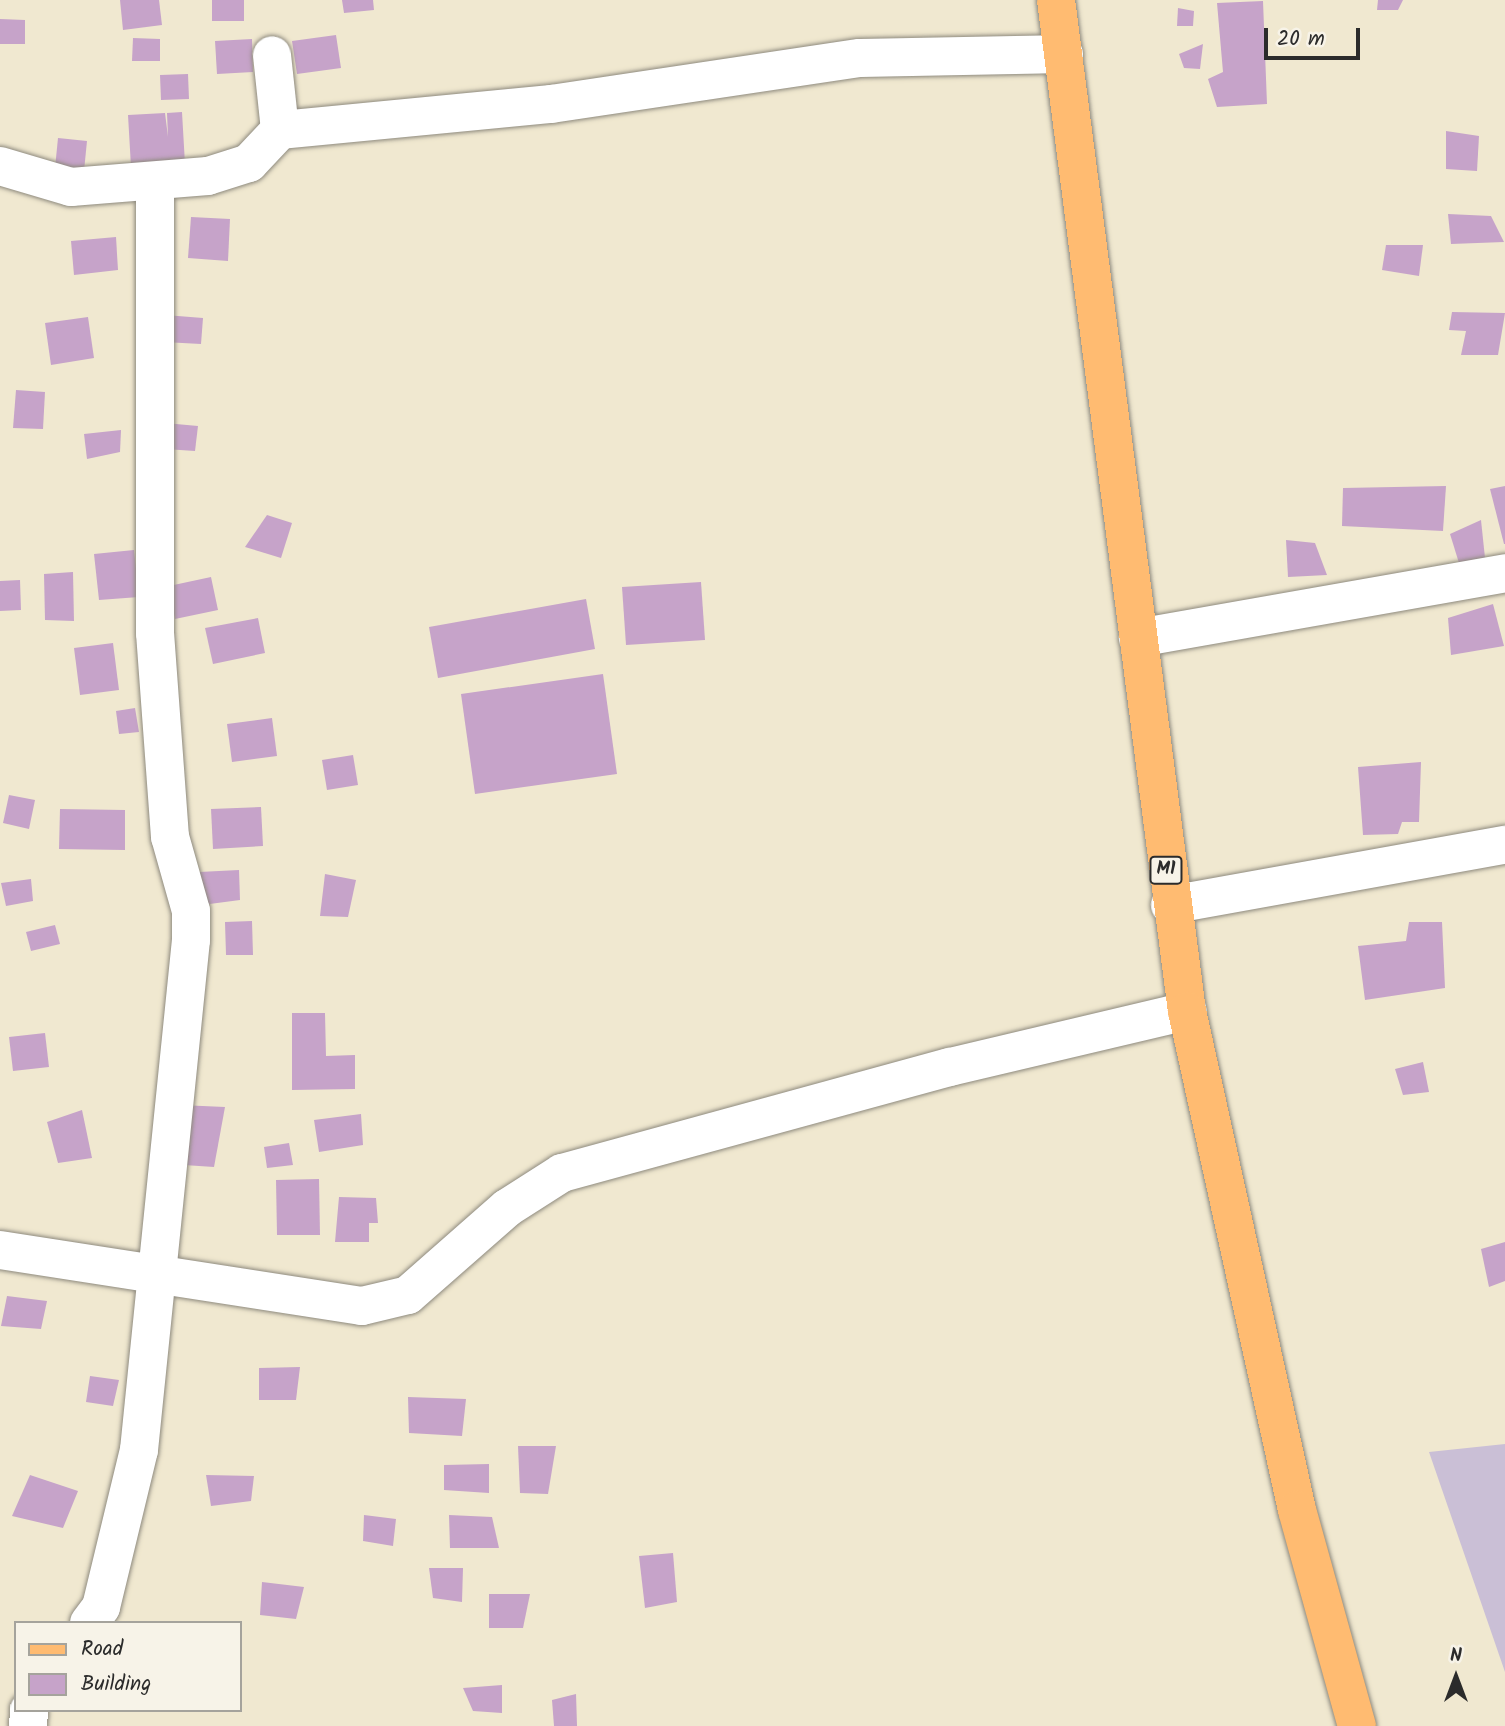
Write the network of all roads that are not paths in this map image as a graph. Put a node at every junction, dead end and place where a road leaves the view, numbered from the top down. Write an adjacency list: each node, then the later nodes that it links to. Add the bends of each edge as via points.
1 (1056, 0): 2 (main road, M1)
2 (1064, 54): 4 (street, via 860,58 551,104); 8 (main road, M1)
3 (272, 55): 4 (street)
4 (280, 130): 6 (street, via 248,163)
5 (0, 166): 6 (street, via 71,187)
6 (155, 182): 13 (street, via 155,633 170,837 191,911)
7 (1505, 573): 8 (street)
8 (1138, 638): 10 (main road, M1)
9 (1505, 845): 10 (street)
10 (1170, 905): 11 (main road, M1)
11 (1187, 1011): 13 (street, via 950,1067 562,1173 507,1208 408,1295 362,1306); 15 (main road, M1, via 1297,1510)
12 (0, 1250): 13 (street)
13 (156, 1275): 14 (street, via 139,1450 101,1607)
14 (90, 1621)
15 (1351, 1725)

